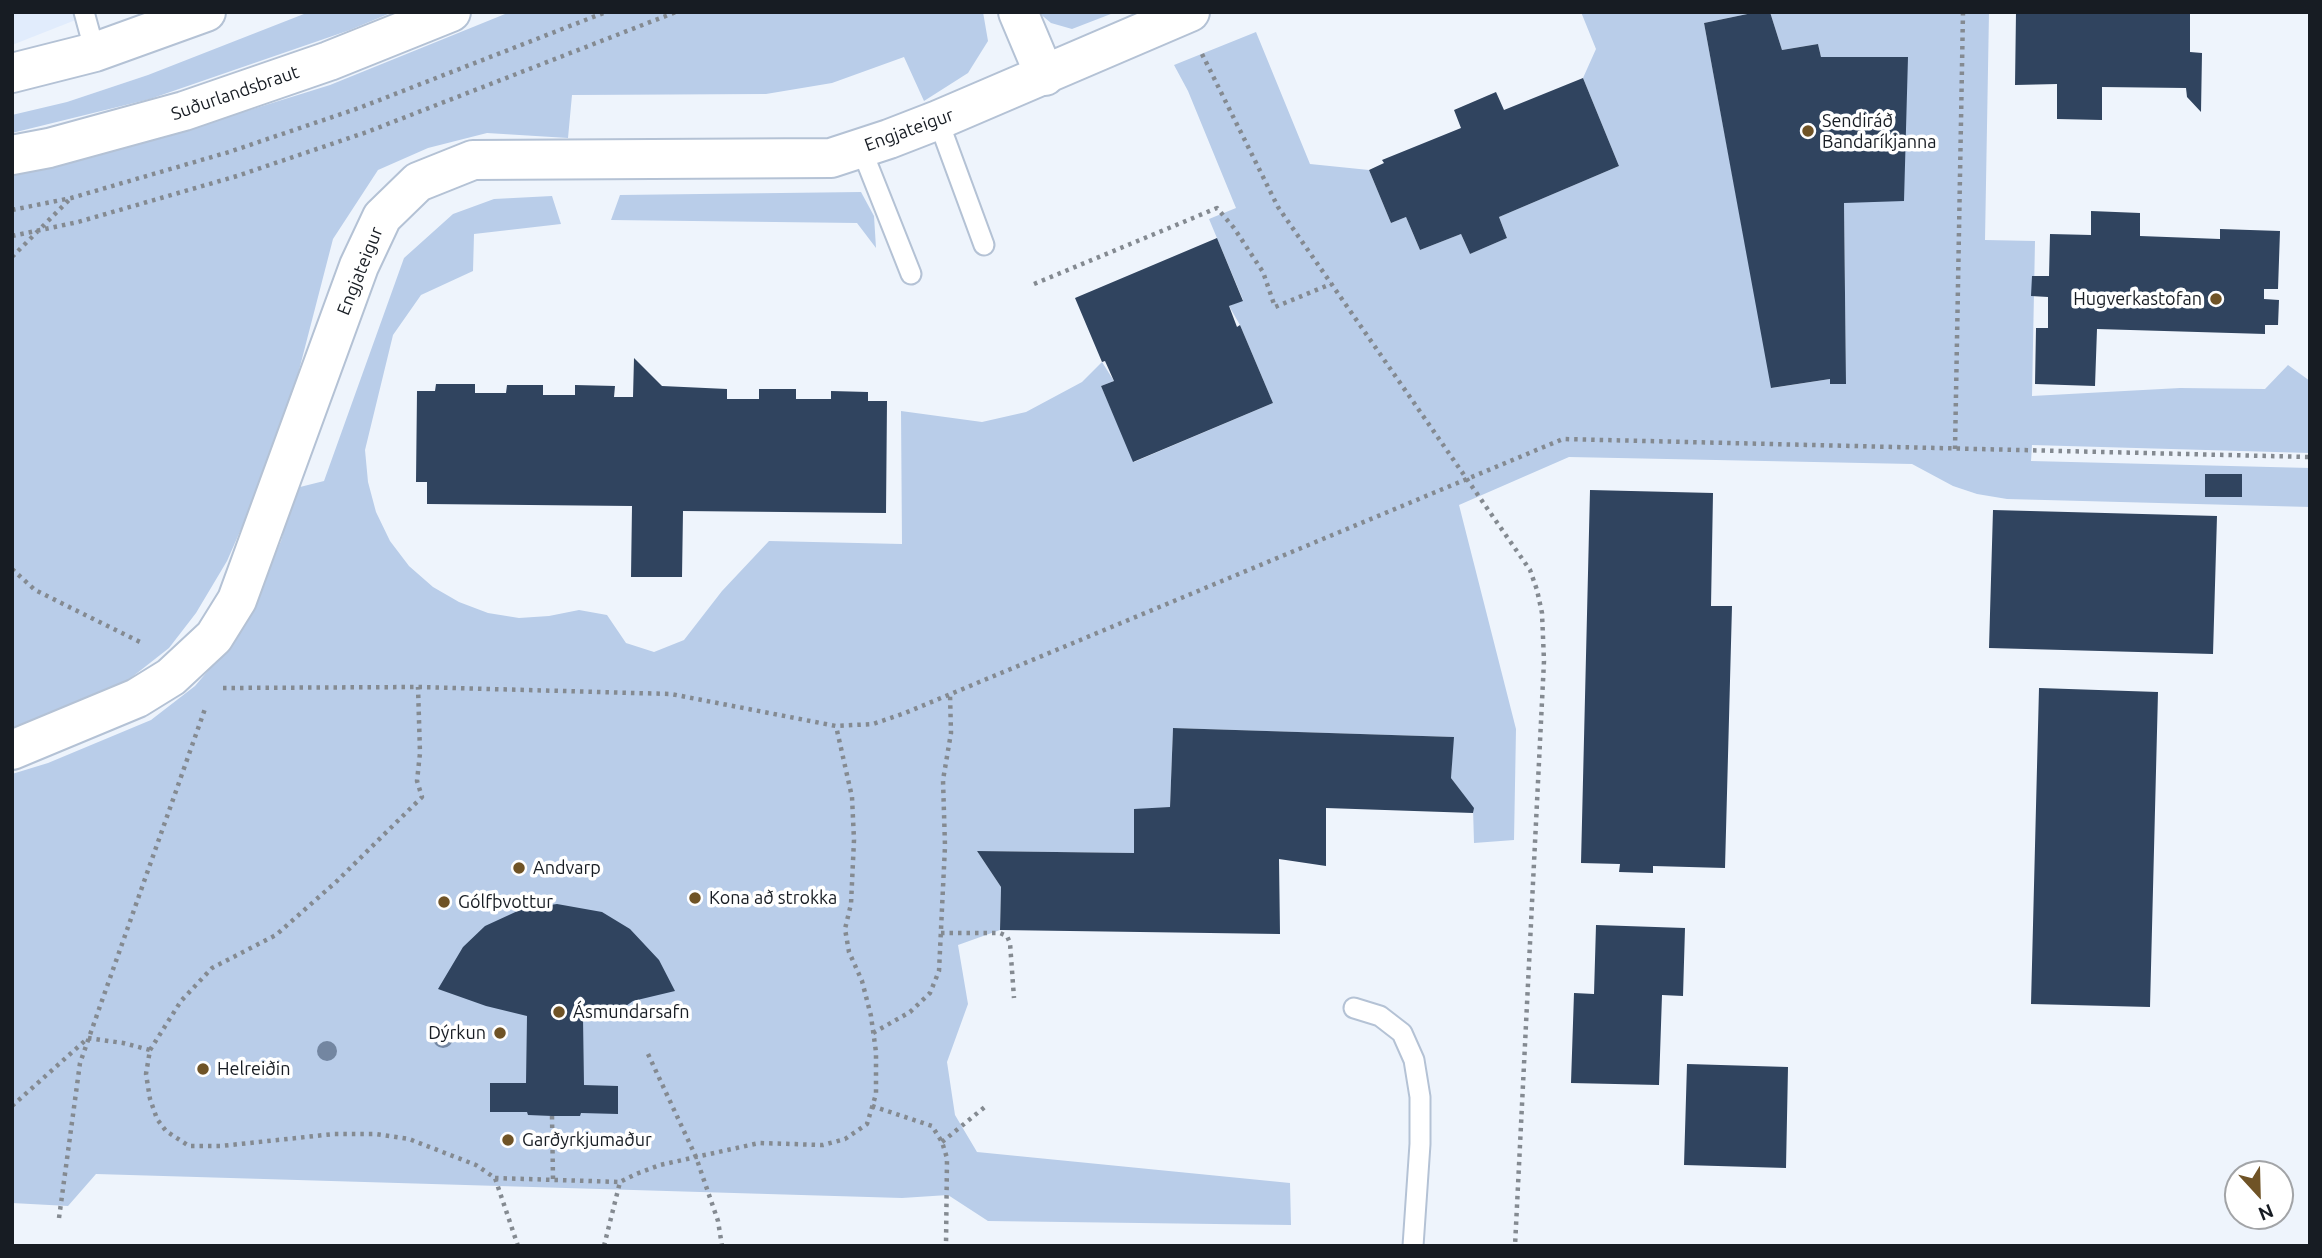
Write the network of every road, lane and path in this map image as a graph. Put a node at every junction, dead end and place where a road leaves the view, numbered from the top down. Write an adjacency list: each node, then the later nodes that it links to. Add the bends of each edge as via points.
1 (84, 12): 9 (lane)
2 (206, 12): 9 (street)
3 (451, 12): 14 (street, Suðurlandsbraut, via 329,61 184,111)
4 (606, 12): 15 (path, via 359,108)
5 (676, 12): 17 (path, via 368,132 237,176)
6 (1018, 12): 11 (street)
7 (1963, 12): 24 (path)
8 (1187, 14): 11 (street, Engjateigur); 23 (path, via 1278,207)
9 (95, 52): 10 (street)
10 (12, 73)
11 (1045, 76): 12 (street, Engjateigur)
12 (938, 120): 13 (street, Engjateigur); 19 (lane)
13 (861, 148): 21 (lane); 28 (street, Engjateigur, via 831,158 472,160 418,182 382,217 359,267 237,600 214,638)
14 (12, 155)
15 (71, 198): 16 (path); 17 (path)
16 (12, 210)
17 (37, 231): 18 (path); 20 (path)
18 (12, 236)
19 (984, 245)
20 (12, 257)
21 (911, 274)
22 (1034, 284): 23 (path, via 1217,208 1263,272 1275,307)
23 (1331, 284): 26 (path)
24 (1955, 449): 25 (path); 26 (path, via 1563,439)
25 (2310, 457)
26 (1466, 480): 30 (path); 55 (path, via 1530,570 1542,613 1544,661)
27 (12, 569): 28 (path, via 35,590)
28 (200, 676): 29 (path); 32 (street, Engjateigur, via 171,677 137,698); 37 (path)
29 (418, 687): 31 (path, via 671,694); 38 (path, via 417,781 422,797 276,935 212,968 181,1002)
30 (950, 694): 31 (path, via 873,724); 33 (path, via 951,733 943,780)
31 (836, 726): 36 (path, via 852,808 853,874 845,929)
32 (12, 750)
33 (942, 933): 34 (path, via 1007,936); 36 (path, via 939,971 930,993 910,1012)
34 (1014, 998)
35 (1354, 1008): 54 (lane, via 1380,1016 1402,1033 1414,1060 1420,1144)
36 (873, 1033): 41 (path, via 876,1094)
37 (88, 1038): 38 (path); 40 (path); 49 (path, via 75,1091)
38 (150, 1050): 46 (path, via 146,1074 157,1119 189,1146 375,1134 434,1148)
39 (648, 1054): 45 (path)
40 (12, 1106)
41 (872, 1106): 44 (path, via 932,1126); 45 (path, via 867,1124 845,1139 822,1145 759,1143)
42 (986, 1106): 44 (path)
43 (552, 1116): 47 (path)
44 (942, 1142): 53 (path, via 947,1158)
45 (696, 1157): 48 (path, via 660,1165); 52 (path)
46 (495, 1178): 47 (path); 50 (path)
47 (553, 1180): 48 (path)
48 (620, 1182): 51 (path)
49 (59, 1218)
50 (518, 1246)
51 (604, 1246)
52 (722, 1246)
53 (946, 1246)
54 (1413, 1246)
55 (1516, 1246)

